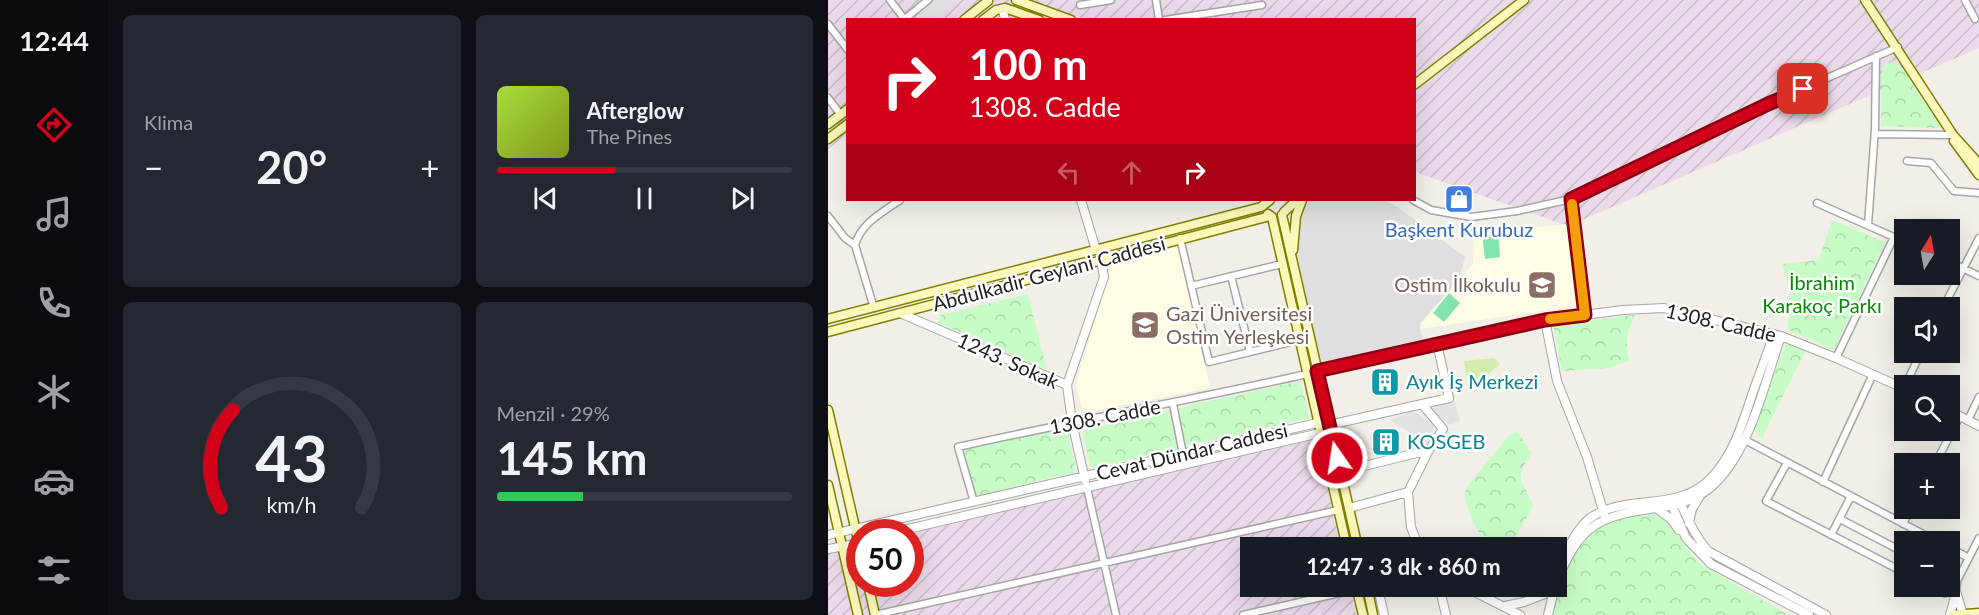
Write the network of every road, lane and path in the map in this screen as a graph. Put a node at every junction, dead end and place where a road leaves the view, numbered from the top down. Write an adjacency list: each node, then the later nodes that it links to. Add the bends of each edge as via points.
1 (890, 0): 13 (street)
2 (928, 0): 14 (street)
3 (988, 0): 12 (main road, via 992,8); 15 (main road)
4 (1016, 0): 18 (main road)
5 (1111, 0): 10 (street)
6 (1156, 0): 19 (street)
7 (1524, 0): 26 (main road)
8 (1865, 0): 24 (main road)
9 (1965, 0): 21 (street)
10 (1080, 5)
11 (1262, 5): 20 (street)
12 (1002, 8): 16 (main road); 17 (main road)
13 (904, 18)
14 (906, 18)
15 (966, 18)
16 (986, 18)
17 (1033, 18)
18 (1066, 18)
19 (1159, 18)
20 (1179, 18)
21 (1975, 19)
22 (828, 24): 23 (street)
23 (846, 47)
24 (1898, 47): 25 (street); 32 (main road)
25 (1876, 56): 31 (street); 38 (street, via 1758,108)
26 (1416, 84)
27 (828, 98): 28 (street)
28 (844, 112): 29 (main road)
29 (828, 124)
30 (846, 126): 33 (main road)
31 (1875, 134): 32 (street); 50 (street)
32 (1953, 135): 35 (main road); 36 (main road)
33 (828, 139)
34 (1906, 161): 37 (street, via 1931,163 1954,191)
35 (1979, 164)
36 (1979, 175)
37 (1979, 193)
38 (1571, 199): 45 (street, via 1471,217 1431,210); 66 (street)
39 (899, 201): 54 (street, via 871,220)
40 (1081, 201): 55 (street)
41 (1268, 201): 49 (main road, via 1266,208); 55 (main road, Abdulkadir Geylani Caddesi, via 1261,207)
42 (1283, 201): 47 (main road)
43 (1296, 201): 47 (main road)
44 (1302, 201): 56 (main road, via 1294,227)
45 (1415, 201)
46 (1816, 203): 50 (street)
47 (1283, 213): 49 (main road, Abdulkadir Geylani Caddesi); 56 (main road)
48 (828, 216): 54 (street)
49 (1271, 216): 52 (main road, Abdulkadir Geylani Caddesi); 58 (main road)
50 (1868, 225): 51 (street)
51 (1894, 237): 77 (street)
52 (1180, 238): 57 (main road, Abdulkadir Geylani Caddesi); 62 (street)
53 (1979, 238): 59 (street)
54 (855, 245): 64 (street)
55 (1096, 250): 57 (main road); 64 (main road, Abdulkadir Geylani Caddesi)
56 (1292, 259): 78 (main road)
57 (1101, 261): 65 (main road, Abdulkadir Geylani Caddesi); 82 (street, via 1104,277)
58 (1282, 264): 60 (street); 74 (main road)
59 (1962, 268): 61 (street); 63 (street)
60 (1231, 276): 62 (street); 76 (street)
61 (1979, 276)
62 (1191, 286): 76 (street, via 1209,362)
63 (1948, 297)
64 (874, 308): 67 (main road, Abdulkadir Geylani Caddesi); 68 (main road)
65 (900, 313): 68 (main road, Abdulkadir Geylani Caddesi); 82 (street, 1243. Sokak)
66 (1585, 315): 69 (street, 1308. Cadde); 72 (street, 1308. Cadde, via 1664,308)
67 (828, 319)
68 (878, 319): 70 (main road, Abdulkadir Geylani Caddesi)
69 (1545, 320): 75 (street, 1308. Cadde); 112 (street, via 1557,381 1587,457)
70 (839, 330): 71 (main road, Abdulkadir Geylani Caddesi); 73 (main road)
71 (828, 332)
72 (1778, 335): 77 (street, 1308. Cadde); 94 (street); 108 (street, via 1735,443 1708,480)
73 (828, 340)
74 (1299, 340): 76 (street); 79 (main road)
75 (1437, 343): 78 (street, 1308. Cadde); 85 (street, via 1449,398)
76 (1250, 351)
77 (1836, 358): 80 (street, 1308. Cadde)
78 (1317, 371): 91 (main road)
79 (1307, 374): 84 (street, 1308. Cadde); 90 (main road)
80 (1873, 374): 81 (street, 1308. Cadde); 101 (street)
81 (1894, 383)
82 (1067, 385): 89 (street, 1243. Sokak)
83 (1979, 397): 88 (street)
84 (1173, 404): 89 (street, 1308. Cadde); 97 (street)
85 (1422, 404): 91 (street); 95 (street, via 1443,429)
86 (828, 410): 113 (main road)
87 (1960, 416): 88 (street)
88 (1964, 418): 92 (street); 96 (street)
89 (1072, 422): 100 (street, 1243. Sokak); 107 (street, 1308. Cadde, via 958,447)
90 (1317, 423): 91 (street, Cevat Dündar Caddesi); 93 (main road); 97 (street, Cevat Dündar Caddesi)
91 (1329, 425): 93 (street); 99 (main road)
92 (1979, 426)
93 (1320, 434): 103 (street, Cevat Dündar Caddesi); 111 (main road)
94 (1745, 440): 98 (street); 105 (street, via 1731,466)
95 (1429, 450): 99 (street); 104 (street)
96 (1942, 453)
97 (1183, 454): 100 (street, Cevat Dündar Caddesi)
98 (1787, 463): 101 (street); 124 (street, via 1766,501)
99 (1340, 472): 109 (main road)
100 (1084, 476): 103 (street, 1243. Sokak); 107 (street, Cevat Dündar Caddesi)
101 (1823, 482): 106 (street)
102 (828, 485): 122 (main road)
103 (1087, 488): 118 (street, Cevat Dündar Caddesi); 138 (street, 1243. Sokak)
104 (1408, 492): 109 (street); 127 (street)
105 (1701, 494): 108 (street); 119 (street)
106 (1851, 496): 115 (street); 117 (street)
107 (974, 502): 114 (street, Cevat Dündar Caddesi)
108 (1676, 502): 110 (street); 112 (street, via 1615,507); 119 (street); 128 (street)
109 (1349, 508): 126 (main road)
110 (1656, 508): 112 (street); 128 (street)
111 (1338, 510): 125 (main road); 138 (street)
112 (1604, 515): 134 (street, via 1590,518); 137 (street, via 1580,539)
113 (853, 519)
114 (899, 519)
115 (1840, 519): 124 (street); 132 (street)
116 (1906, 519): 117 (street)
117 (1903, 524): 121 (street)
118 (924, 525)
119 (1688, 525): 168 (street, via 1708,551)
120 (846, 531): 122 (street, Cevat Dündar Caddesi)
121 (1917, 531)
122 (838, 532): 123 (street, Cevat Dündar Caddesi); 130 (main road)
123 (828, 535)
124 (1831, 535): 139 (street)
125 (1344, 537)
126 (1356, 537)
127 (1415, 537)
128 (1686, 538): 154 (street, via 1711,564)
129 (1979, 538): 136 (street)
130 (842, 546): 131 (street); 133 (street); 156 (main road)
131 (846, 546)
132 (1894, 547)
133 (828, 549)
134 (1567, 551)
135 (1960, 553): 136 (street)
136 (1969, 558): 140 (street)
137 (1567, 563)
138 (1104, 564): 157 (street); 158 (street, 1243. Sokak)
139 (1894, 567)
140 (1960, 575)
141 (871, 597): 157 (main road)
142 (1318, 597): 159 (street)
143 (1358, 597): 160 (main road)
144 (1369, 597): 161 (main road)
145 (1382, 597): 162 (street)
146 (1442, 597): 163 (street)
147 (1486, 597): 153 (street)
148 (1534, 597): 153 (street)
149 (1547, 597): 165 (street)
150 (1552, 597): 166 (street)
151 (1956, 597): 169 (street)
152 (1956, 597): 169 (street)
153 (1505, 606): 164 (street)
154 (1793, 611): 167 (street)
155 (1979, 613): 169 (main road)
156 (858, 615)
157 (875, 615)
158 (1116, 615)
159 (1243, 615)
160 (1363, 615)
161 (1373, 615)
162 (1384, 615)
163 (1446, 615)
164 (1520, 615)
165 (1543, 615)
166 (1548, 615)
167 (1809, 615)
168 (1826, 615)
169 (1957, 615)

